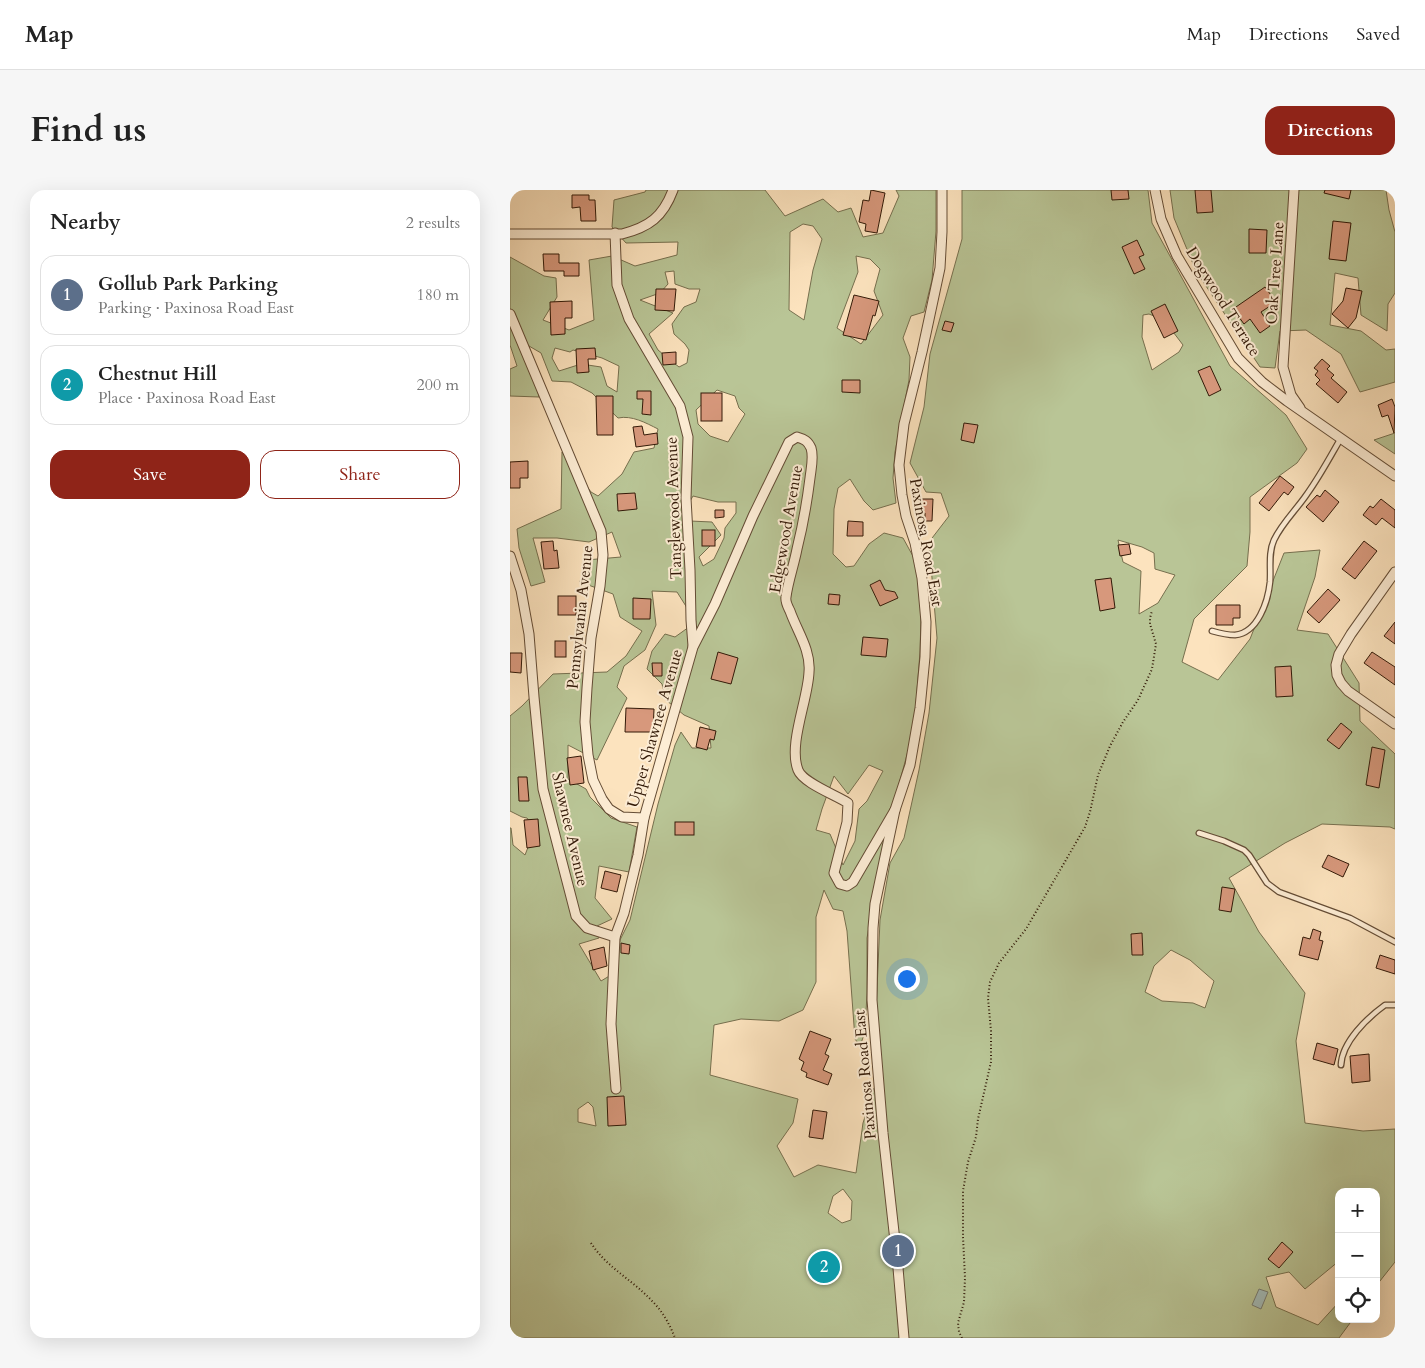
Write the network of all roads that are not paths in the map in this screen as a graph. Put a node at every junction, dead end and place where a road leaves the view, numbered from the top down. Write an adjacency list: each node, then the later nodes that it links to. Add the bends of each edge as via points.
1 (674, 190): 5 (street, via 667,205 646,226 622,234)
2 (942, 190): 18 (street, Paxinosa Road East, via 940,268 904,424 899,465 906,516 922,578 926,622 920,708 910,765)
3 (1155, 190): 8 (street, Dogwood Terrace, via 1161,219 1177,256 1238,358 1262,382)
4 (1294, 190): 8 (street, Oak Tree Lane, via 1283,367 1291,395)
5 (615, 233): 6 (street); 15 (street, Tanglewood Avenue, via 617,285 629,319 680,406 688,436 686,498)
6 (510, 234)
7 (510, 314): 19 (street, Pennsylvania Avenue, via 601,531 603,555 591,638 585,722 593,780 609,810 622,817)
8 (1304, 413): 9 (street, Dogwood Terrace)
9 (1341, 438): 11 (street, Dogwood Terrace); 14 (lane, via 1273,542 1267,602 1260,616 1242,633 1234,635)
10 (789, 442): 15 (street, Upper Shawnee Avenue); 17 (street, Edgewood Avenue, via 797,437 805,439 811,448 812,461 805,516 786,599 807,649 810,671 796,759 798,771 805,778)
11 (1395, 476)
12 (510, 556): 21 (street, Shawnee Avenue, via 521,590 529,634 543,790 576,916 587,928)
13 (1395, 572): 16 (street, via 1351,634 1336,665 1337,675 1348,691)
14 (1212, 631)
15 (693, 648): 19 (street, Upper Shawnee Avenue)
16 (1395, 724)
17 (838, 796): 18 (street, Paxinosa Road East, via 848,803 847,822 834,873 840,884 848,886)
18 (895, 810): 26 (street, Paxinosa Road East, via 875,904 872,1000)
19 (644, 818): 21 (street, Upper Shawnee Avenue, via 624,913)
20 (1199, 833): 22 (lane, via 1244,850 1267,883 1279,892 1350,918)
21 (615, 938): 25 (street, Upper Shawnee Avenue, via 611,1024)
22 (1395, 942)
23 (1395, 1006): 24 (lane, via 1385,1005 1374,1013 1349,1041 1341,1056)
24 (1341, 1065)
25 (616, 1090)
26 (904, 1338)

